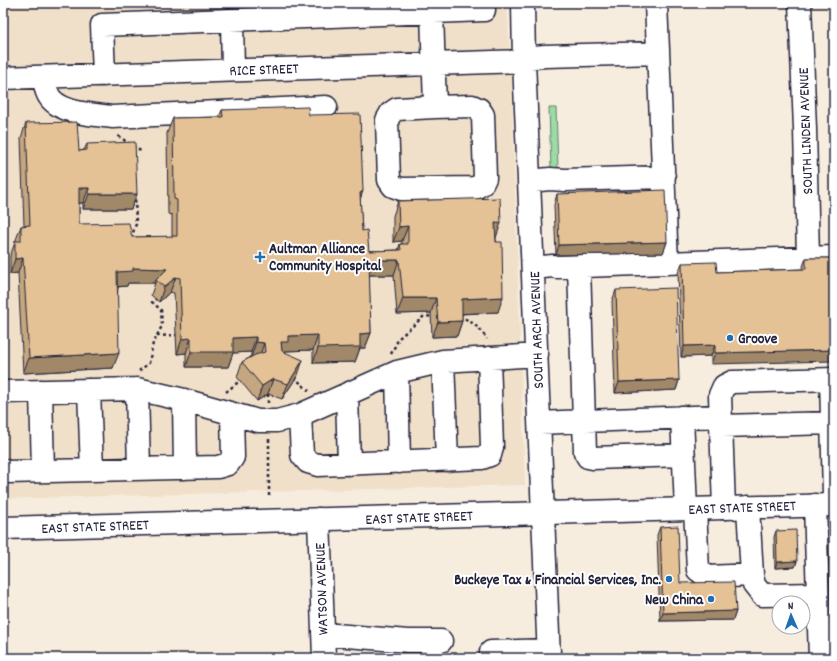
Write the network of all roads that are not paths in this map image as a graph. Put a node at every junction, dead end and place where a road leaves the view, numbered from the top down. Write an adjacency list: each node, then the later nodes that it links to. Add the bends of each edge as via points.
1 (523, 3): 8 (main road, SOUTH ARCH AVENUE)
2 (656, 3): 7 (main road)
3 (800, 3): 19 (main road, SOUTH LINDEN AVENUE)
4 (484, 10): 5 (main road)
5 (432, 12): 6 (main road); 9 (main road)
6 (232, 20): 10 (main road); 11 (main road, via 102,25)
7 (658, 53): 8 (main road, RICE STREET, via 546,56); 16 (main road)
8 (524, 59): 9 (main road, RICE STREET); 17 (main road, SOUTH ARCH AVENUE)
9 (434, 64): 10 (main road, RICE STREET); 15 (main road)
10 (233, 70): 11 (main road, RICE STREET)
11 (104, 75): 12 (main road, RICE STREET)
12 (44, 77): 13 (main road, RICE STREET); 14 (main road, via 47,94 58,106 78,113 112,117)
13 (3, 78)
14 (326, 107)
15 (435, 107): 15 (main road, via 397,109 391,113 387,120 390,180 393,186 401,189 475,188 482,184 485,178 483,115 479,109 472,106)
16 (664, 177): 17 (main road); 20 (main road)
17 (529, 181): 22 (main road, SOUTH ARCH AVENUE)
18 (834, 257): 19 (main road)
19 (808, 258): 20 (main road)
20 (667, 264): 21 (main road)
21 (579, 266): 22 (main road); 37 (main road)
22 (533, 268): 23 (main road, SOUTH ARCH AVENUE)
23 (537, 355): 24 (main road); 39 (main road, SOUTH ARCH AVENUE)
24 (489, 358): 25 (main road); 42 (main road, via 492,447 490,455 482,458)
25 (443, 361): 26 (main road); 42 (main road)
26 (397, 372): 32 (main road); 43 (main road)
27 (832, 379): 38 (main road, via 732,382 724,386 720,395); 40 (main road)
28 (136, 382): 29 (main road); 33 (main road); 45 (main road)
29 (89, 390): 30 (main road); 48 (main road)
30 (41, 391): 31 (main road); 49 (main road)
31 (3, 392)
32 (347, 394): 35 (main road); 44 (main road)
33 (184, 400): 34 (main road); 46 (main road)
34 (232, 414): 35 (main road, via 258,421 277,421); 46 (main road, via 233,457 228,464 218,467)
35 (300, 415): 44 (main road, via 302,455 308,462 318,465)
36 (682, 417): 37 (main road); 38 (main road); 41 (main road)
37 (584, 421): 39 (main road); 41 (main road, via 585,452 588,457)
38 (721, 421): 40 (main road); 53 (main road)
39 (540, 423): 55 (main road, SOUTH ARCH AVENUE)
40 (832, 423): 50 (main road)
41 (683, 456): 54 (main road)
42 (446, 460): 43 (main road)
43 (399, 462): 44 (main road)
44 (349, 464)
45 (139, 468): 46 (main road); 48 (main road)
46 (185, 468)
47 (3, 470): 49 (main road)
48 (92, 470): 49 (main road)
49 (43, 471)
50 (834, 494)
51 (824, 505): 52 (main road, EAST STATE STREET); 59 (main road)
52 (748, 507): 53 (main road, EAST STATE STREET); 58 (main road)
53 (724, 508): 54 (main road, EAST STATE STREET)
54 (690, 509): 55 (main road, EAST STATE STREET); 58 (main road, via 698,570 708,577)
55 (543, 513): 56 (main road, EAST STATE STREET); 63 (main road, SOUTH ARCH AVENUE)
56 (318, 519): 57 (main road, EAST STATE STREET); 60 (main road, WATSON AVENUE)
57 (3, 528)
58 (752, 575): 59 (main road, via 754,585 762,595)
59 (818, 594): 65 (main road)
60 (323, 634): 61 (main road); 64 (main road, WATSON AVENUE)
61 (441, 641)
62 (491, 652): 63 (main road)
63 (549, 654)
64 (324, 658)
65 (820, 658)

